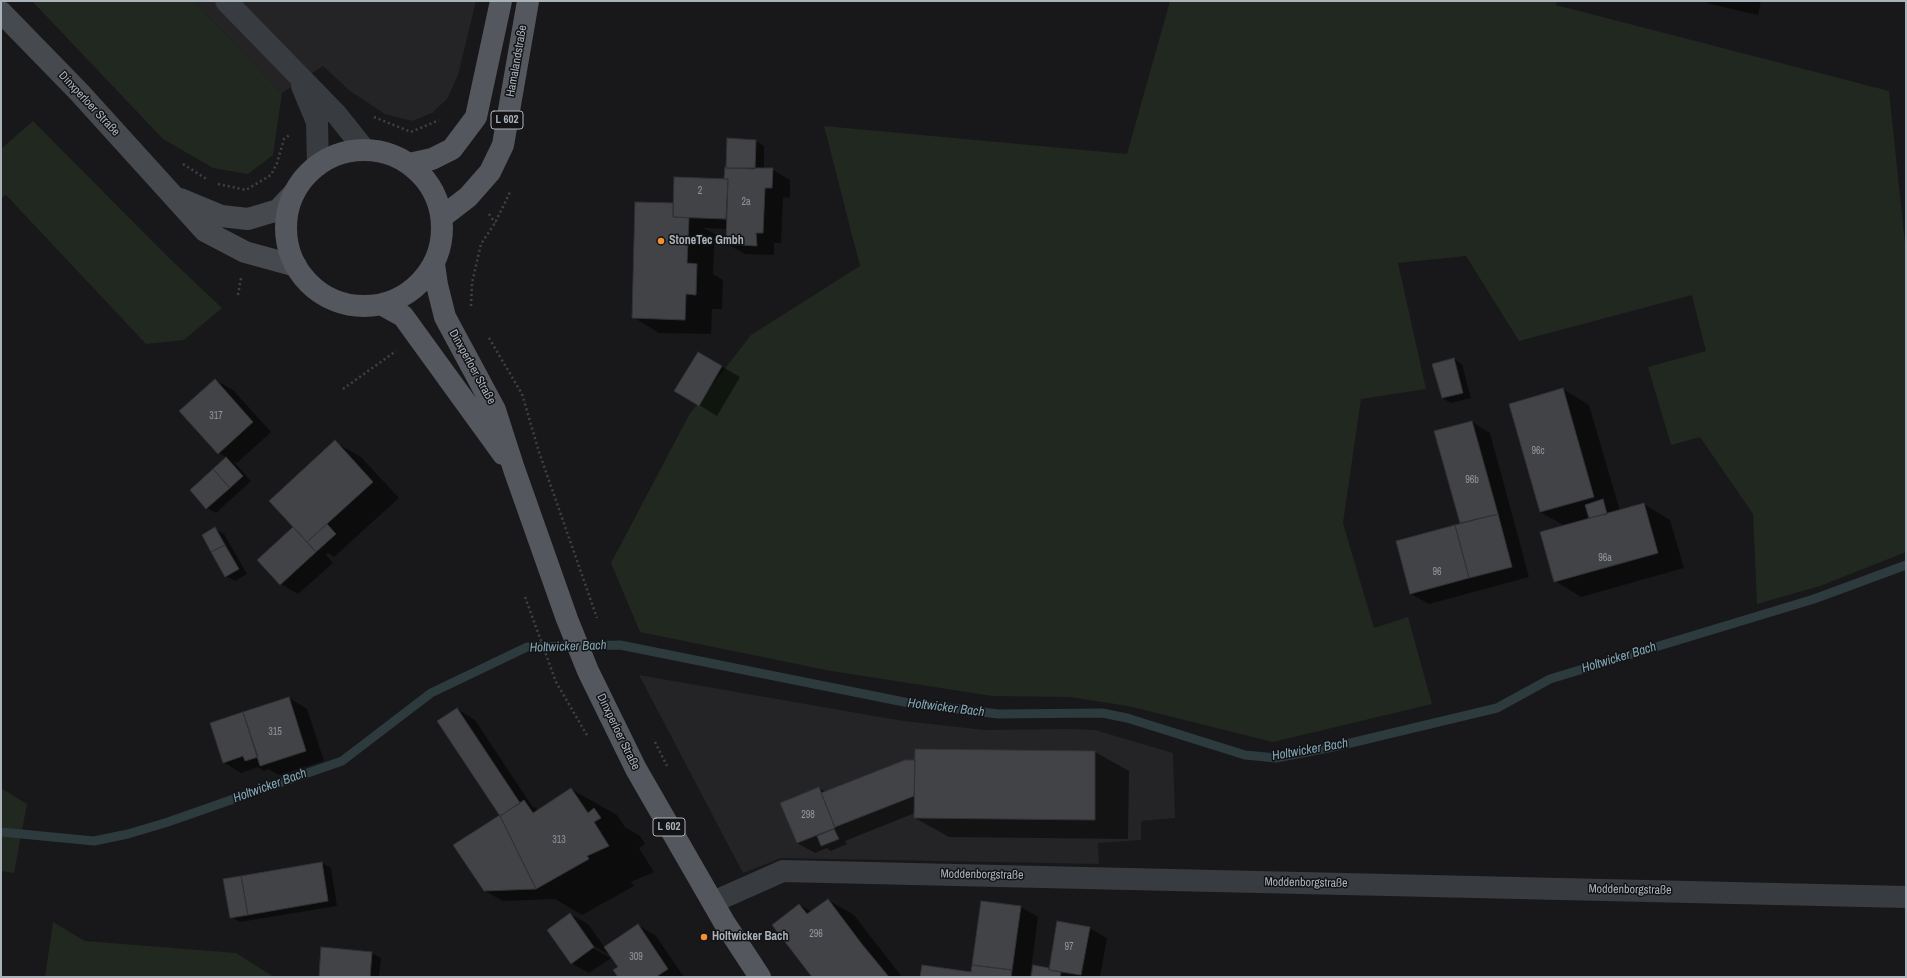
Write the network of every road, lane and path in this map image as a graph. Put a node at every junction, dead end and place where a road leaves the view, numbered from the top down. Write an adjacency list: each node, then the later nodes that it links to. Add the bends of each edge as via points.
1 (226, 1): 5 (street)
2 (501, 1): 7 (main road, L 602, via 476,117 452,149 432,159)
3 (528, 1): 11 (main road, Hamalandstraße / L 602, via 502,145 490,172 468,197)
4 (1, 12): 10 (main road, Dinxperloer Straße, via 79,92)
5 (298, 76): 6 (street, via 337,115); 8 (street, via 317,122)
6 (365, 150): 7 (main road, via 388,154); 8 (main road, via 340,154)
7 (409, 164): 11 (main road, via 431,188)
8 (318, 165): 9 (main road, via 304,177)
9 (294, 193): 10 (main road, Dinxperloer Straße, via 278,210 248,219 221,216); 13 (main road, via 287,217 287,242)
10 (175, 197): 13 (main road, Dinxperloer Straße, via 205,231 245,252)
11 (442, 217): 12 (main road, via 442,241)
12 (434, 264): 14 (main road, via 422,282 404,296); 16 (main road, Dinxperloer Straße, via 436,285 445,317 495,410)
13 (296, 266): 14 (main road, via 308,283 324,296 342,304)
14 (383, 305): 16 (main road, Dinxperloer Straße / L 602, via 403,316)
15 (539, 452): 18 (path)
16 (514, 469): 21 (main road, Dinxperloer Straße / L 602, via 588,671 636,769)
17 (525, 597): 19 (path)
18 (600, 624)
19 (556, 682)
20 (1906, 897): 21 (street, Moddenborgstraße, via 783,870)
21 (713, 902): 22 (main road, Dinxperloer Straße / L 602)
22 (760, 977)

